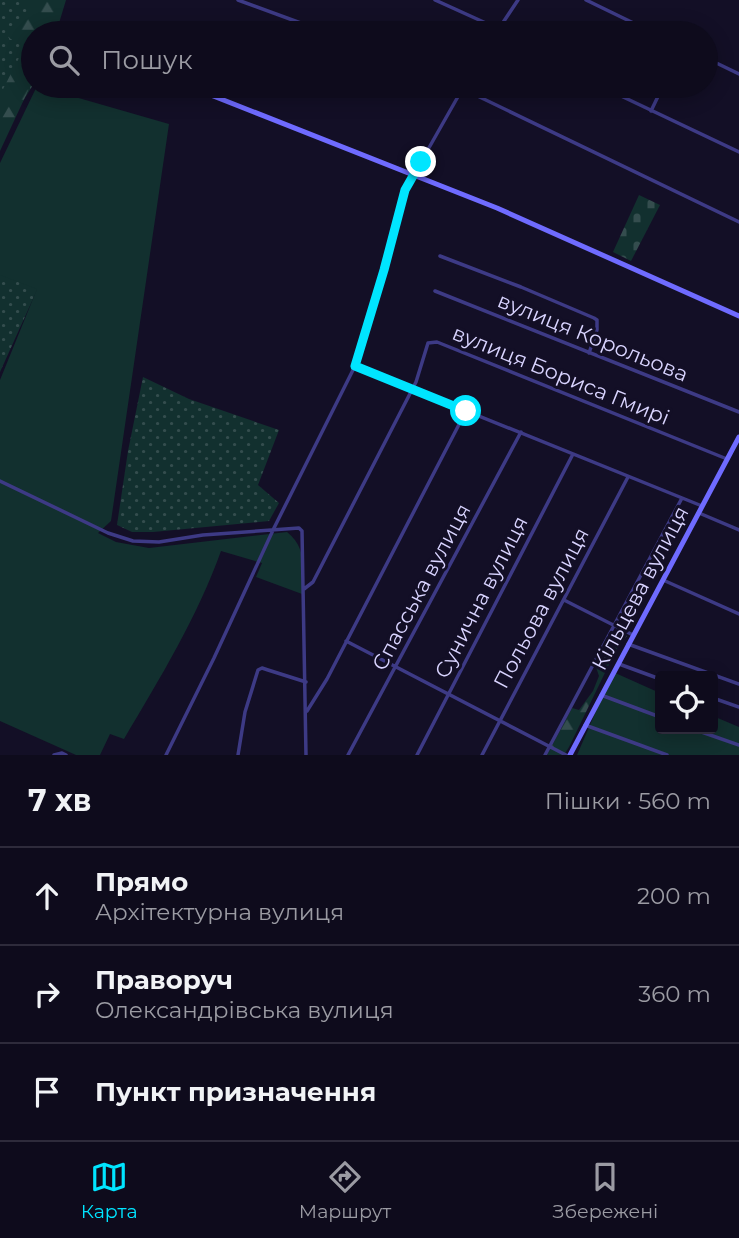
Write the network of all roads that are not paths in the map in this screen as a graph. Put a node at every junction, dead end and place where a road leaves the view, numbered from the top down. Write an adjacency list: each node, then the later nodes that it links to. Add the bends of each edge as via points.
1 (238, 0): 5 (street)
2 (435, 0): 6 (street)
3 (519, 0): 7 (street)
4 (586, 0): 8 (street)
5 (295, 21)
6 (477, 21)
7 (504, 21)
8 (629, 21)
9 (718, 64): 10 (street)
10 (739, 74)
11 (219, 98): 18 (street)
12 (457, 98): 18 (street)
13 (485, 98): 19 (street)
14 (624, 98): 16 (street)
15 (657, 98): 16 (street)
16 (651, 111): 17 (street)
17 (739, 152)
18 (413, 174): 22 (street); 24 (street)
19 (739, 222)
20 (440, 256): 23 (street, via 594,318 597,330)
21 (435, 291): 23 (street, вулиця Корольова)
22 (739, 316)
23 (589, 353): 27 (street, вулиця Корольова)
24 (355, 366): 25 (street); 38 (street)
25 (412, 389): 26 (street); 32 (street, вулиця Бориса Гмирі, via 428,343 437,342); 41 (street, via 313,582)
26 (466, 411): 28 (street); 46 (street)
27 (739, 412)
28 (521, 432): 31 (street); 49 (street, Спасська вулиця)
29 (739, 437): 30 (street, Кільцева вулиця)
30 (737, 448): 32 (street, Кільцева вулиця)
31 (573, 454): 33 (street); 53 (street, Сунична вулиця)
32 (727, 459): 36 (street, Кільцева вулиця)
33 (628, 477): 35 (street); 42 (street, Польова вулиця)
34 (0, 481): 38 (street, via 121,539 159,542)
35 (682, 498): 36 (street); 44 (street)
36 (702, 506): 37 (street, Кільцева вулиця)
37 (698, 513): 39 (street); 40 (street, Кільцева вулиця)
38 (274, 528): 41 (street, via 294,526 302,531); 66 (street)
39 (739, 530)
40 (663, 580): 43 (street); 45 (street, Кільцева вулиця)
41 (304, 589): 51 (street)
42 (564, 600): 44 (street); 59 (street, Польова вулиця)
43 (739, 614)
44 (613, 625): 45 (street); 62 (street)
45 (633, 635): 47 (street, Кільцева вулиця)
46 (346, 641): 49 (street); 57 (street)
47 (628, 644): 48 (street, Кільцева вулиця); 52 (street)
48 (617, 664): 50 (street); 54 (street, Кільцева вулиця)
49 (397, 667): 53 (street); 69 (street, Спасська вулиця)
50 (655, 677)
51 (306, 681): 57 (street); 67 (street, via 258,670)
52 (739, 684)
53 (448, 694): 59 (street); 70 (street, Сунична вулиця)
54 (601, 695): 58 (street); 60 (street, Кільцева вулиця)
55 (718, 700): 56 (street)
56 (739, 707)
57 (306, 713): 68 (street)
58 (655, 715)
59 (500, 719): 62 (street); 71 (street, Польова вулиця)
60 (585, 725): 73 (street, Кільцева вулиця); 74 (street)
61 (707, 734): 63 (street)
62 (550, 746): 72 (street); 73 (street)
63 (739, 746)
64 (54, 755): 65 (street)
65 (66, 755)
66 (166, 755)
67 (238, 755)
68 (306, 755)
69 (348, 755)
70 (417, 755)
71 (482, 755)
72 (545, 755)
73 (568, 755)
74 (667, 755)

